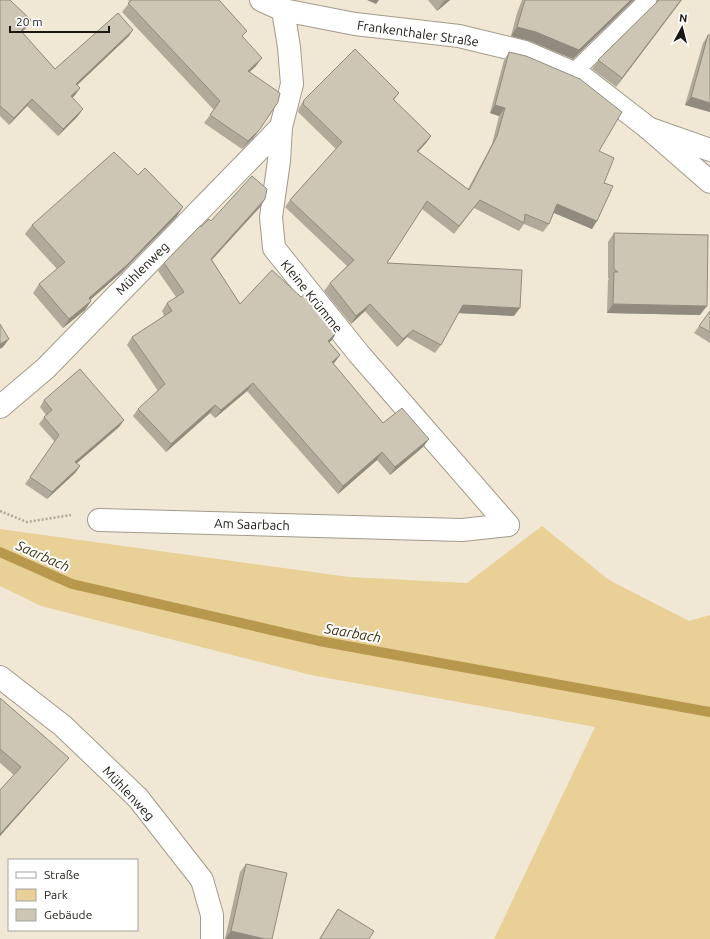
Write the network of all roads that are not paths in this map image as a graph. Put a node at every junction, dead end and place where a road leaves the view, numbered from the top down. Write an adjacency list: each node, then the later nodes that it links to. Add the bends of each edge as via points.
1 (261, 0): 3 (street, Frankenthaler Straße)
2 (648, 0): 4 (lane)
3 (283, 10): 4 (street, Frankenthaler Straße, via 355,24 459,36 525,52); 5 (street, Kleine Krümme, via 292,84)
4 (573, 73): 6 (street, Frankenthaler Straße)
5 (281, 127): 9 (street, Mühlenweg, via 46,368); 11 (street, Kleine Krümme, via 271,217 274,248 359,354)
6 (647, 127): 7 (street); 8 (street, Frankenthaler Straße)
7 (710, 150)
8 (710, 182)
9 (0, 407)
10 (99, 520): 11 (street, Am Saarbach, via 462,530)
11 (508, 525)
12 (0, 677): 13 (street, Mühlenweg, via 63,726 138,798 202,880 212,915)
13 (212, 939)

